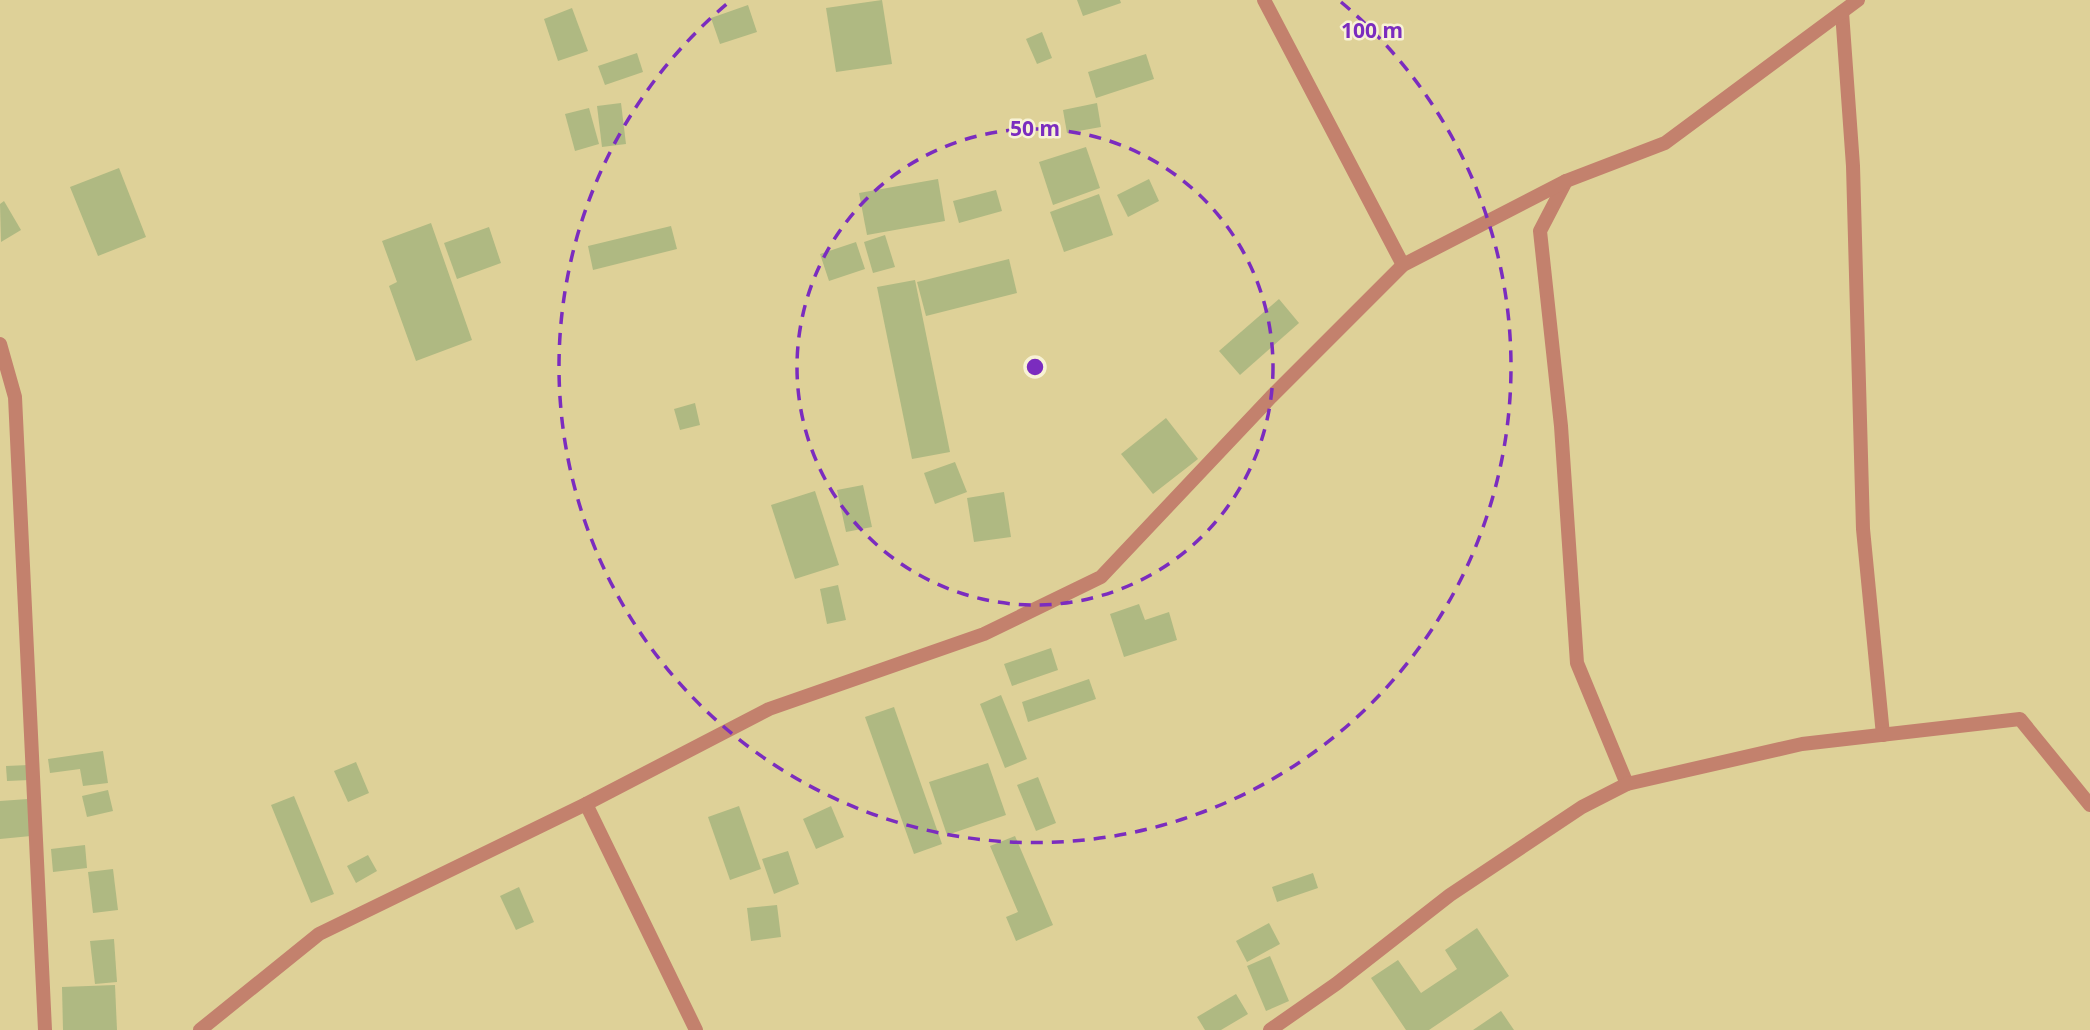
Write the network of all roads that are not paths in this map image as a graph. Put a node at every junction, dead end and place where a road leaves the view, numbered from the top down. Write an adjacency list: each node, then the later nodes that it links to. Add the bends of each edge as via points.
1 (1264, 0): 5 (street)
2 (1858, 0): 3 (street)
3 (1842, 12): 4 (street, via 1665,143); 7 (street, via 1853,166 1863,528)
4 (1566, 181): 5 (street); 8 (street, via 1540,231 1561,426 1577,663)
5 (1403, 265): 9 (street, via 1101,577 984,634 769,709)
6 (0, 344): 11 (street, via 15,397)
7 (1883, 735): 8 (street, via 1802,744); 10 (street, via 2020,719)
8 (1627, 784): 14 (street, via 1582,807 1450,895 1336,985)
9 (586, 803): 12 (street, via 319,934); 13 (street)
10 (2090, 804)
11 (45, 1030)
12 (200, 1030)
13 (696, 1030)
14 (1270, 1030)

